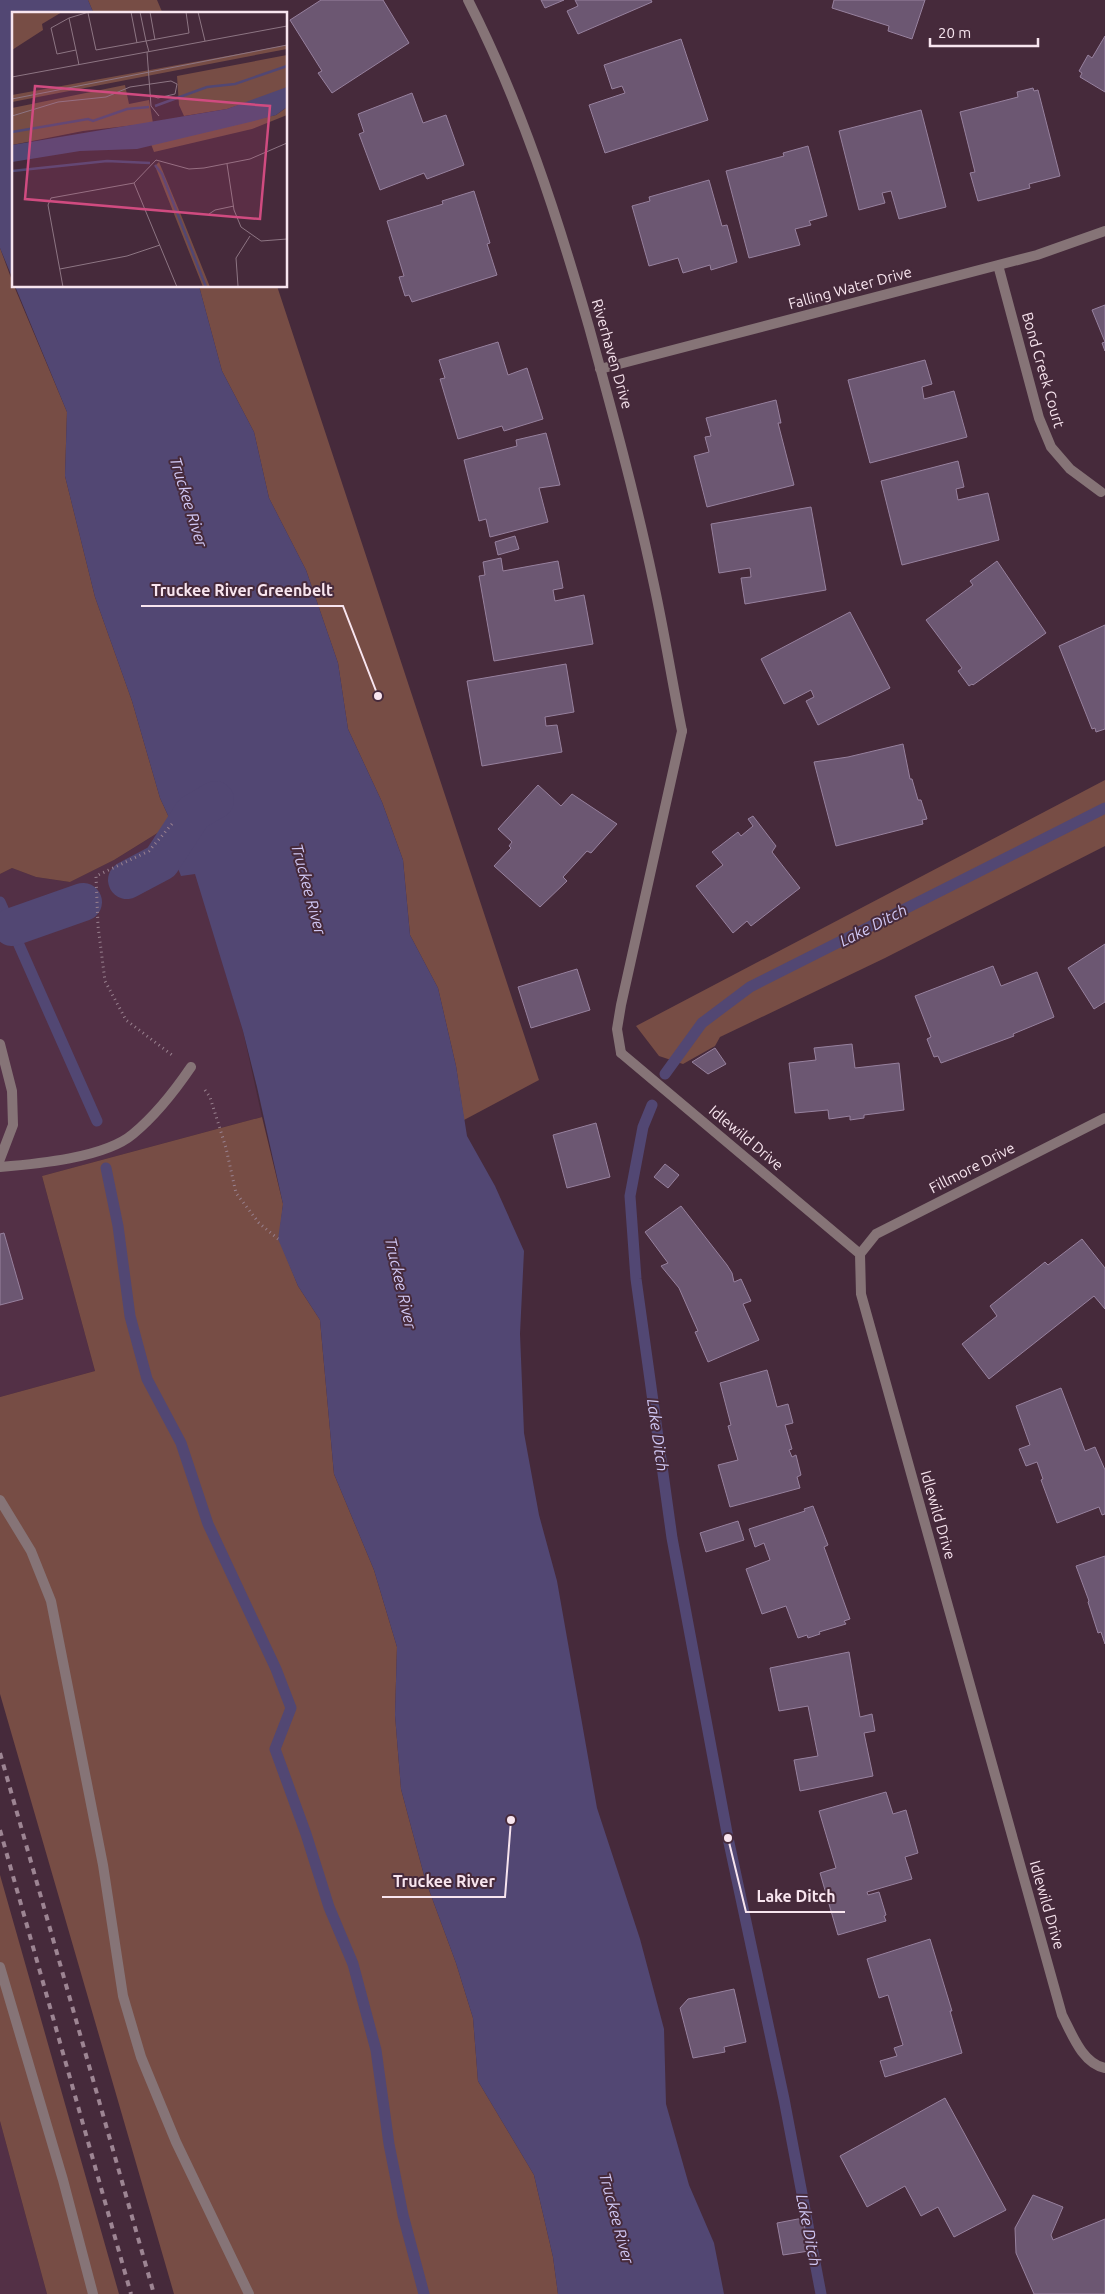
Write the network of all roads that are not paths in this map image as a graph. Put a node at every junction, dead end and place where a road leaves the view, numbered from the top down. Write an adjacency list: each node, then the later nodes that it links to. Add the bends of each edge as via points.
1 (468, 0): 4 (street, Riverhaven Drive, via 532,143 563,236)
2 (1105, 231): 3 (street, Falling Water Drive)
3 (998, 265): 4 (street, Falling Water Drive); 5 (street, Bond Creek Court, via 1039,418 1051,447 1070,469)
4 (600, 368): 7 (street, Riverhaven Drive, via 654,582 682,731 621,1006 617,1028)
5 (1100, 492)
6 (0, 1044): 10 (street, via 12,1091 13,1125)
7 (621, 1053): 12 (street, Idlewild Drive)
8 (190, 1067): 11 (street, via 168,1100 132,1136 99,1151 49,1162)
9 (1105, 1118): 12 (street, Fillmore Drive, via 876,1234)
10 (0, 1158)
11 (0, 1167)
12 (860, 1254): 15 (street, Idlewild Drive, via 861,1294 1062,2015 1079,2049)
13 (0, 1500): 17 (street, via 31,1552 51,1601 103,1865 123,1996 141,2057 176,2142)
14 (0, 1968): 16 (street)
15 (1105, 2068)
16 (93, 2294)
17 (249, 2294)

